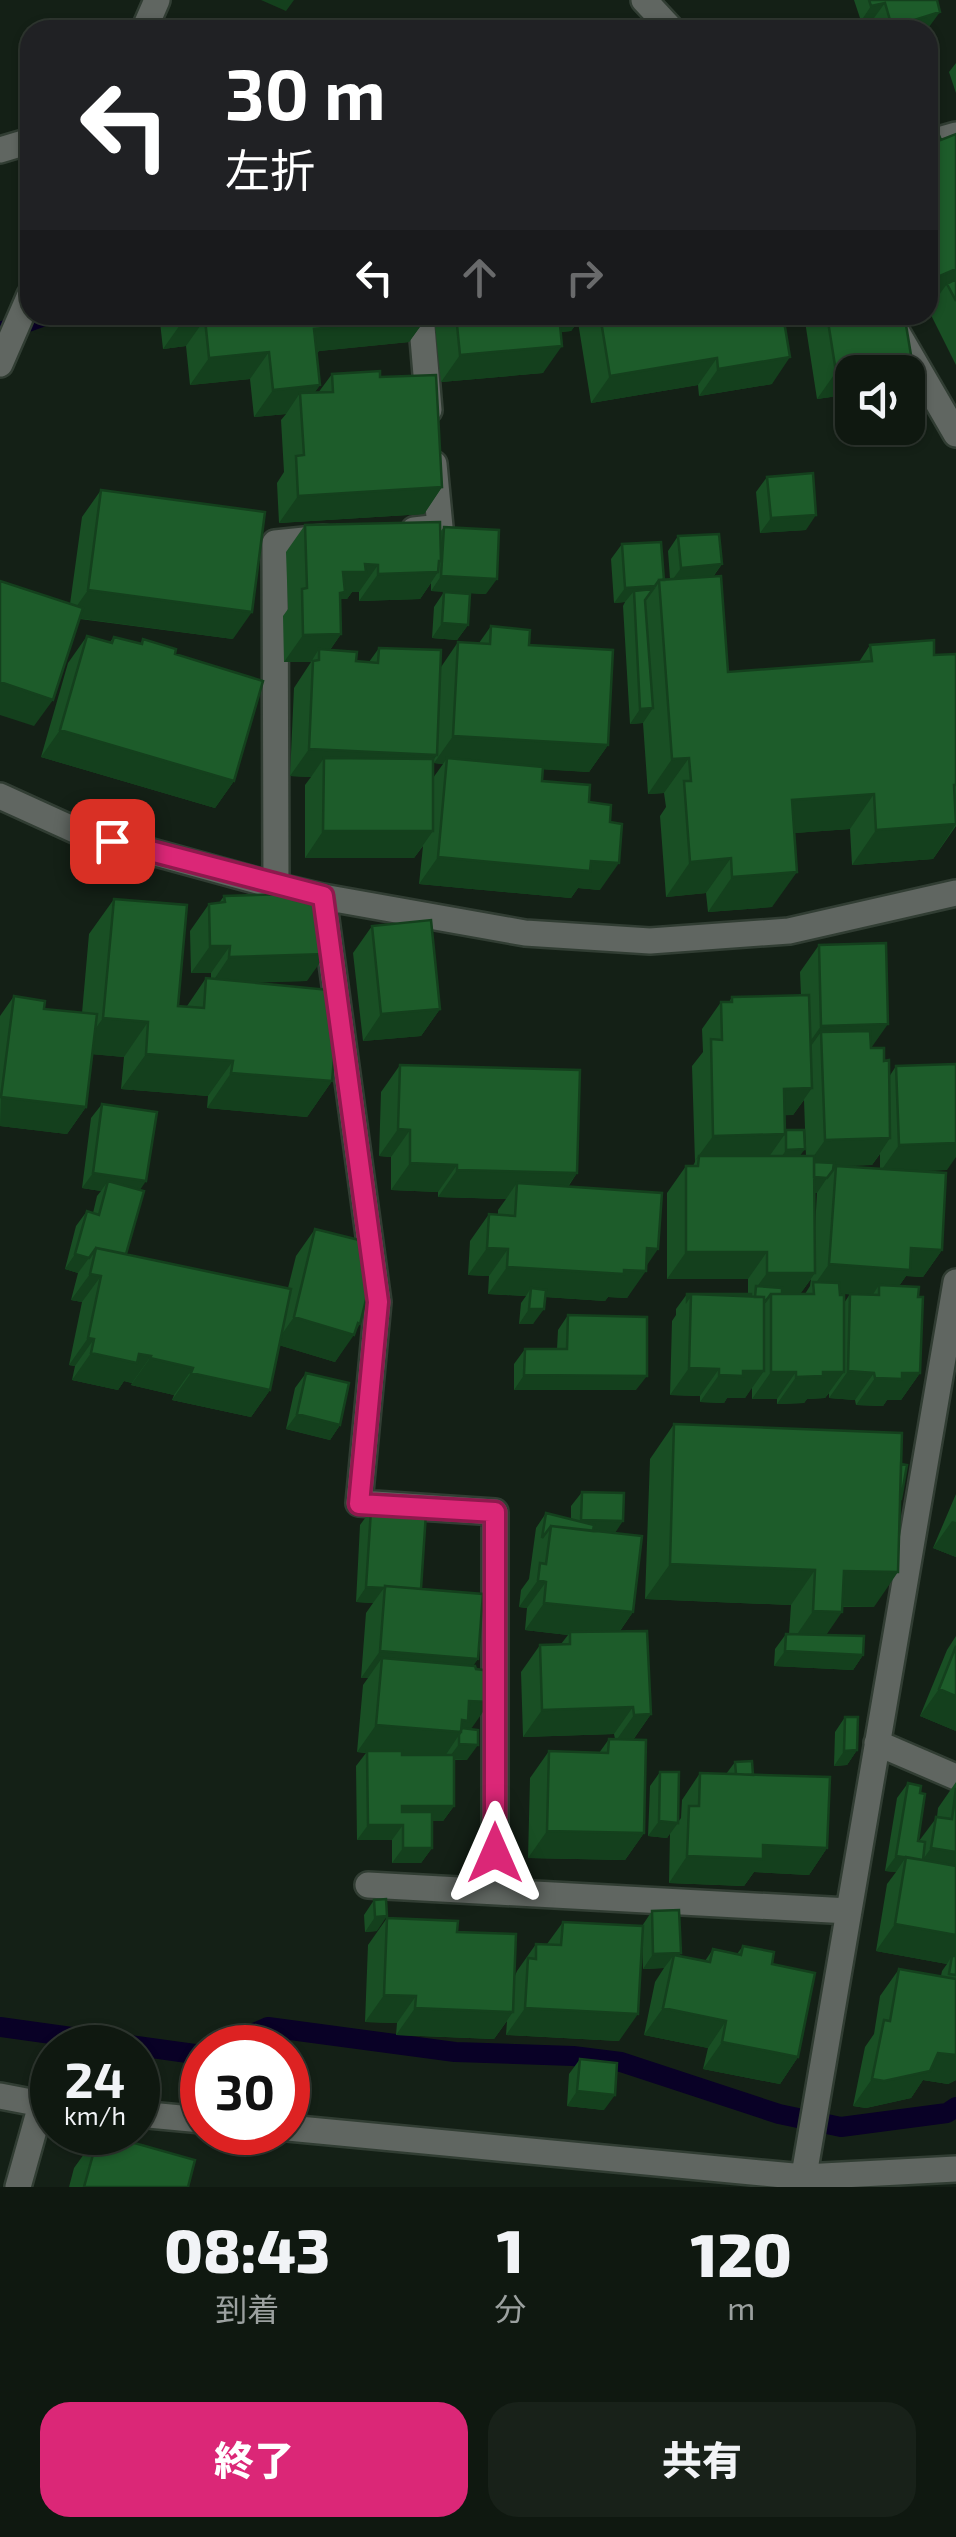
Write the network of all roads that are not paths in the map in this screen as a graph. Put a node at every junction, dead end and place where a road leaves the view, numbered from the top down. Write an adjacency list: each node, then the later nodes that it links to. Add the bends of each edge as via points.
1 (644, 0): 2 (street)
2 (663, 20)
3 (20, 319): 6 (street)
4 (421, 325): 8 (street, via 440,528)
5 (893, 325): 7 (street)
6 (0, 364)
7 (956, 434)
8 (385, 532)
9 (348, 536): 11 (street, via 275,543)
10 (0, 796): 11 (street, via 78,832)
11 (276, 886): 13 (street)
12 (956, 893): 13 (street, via 790,931 650,941 525,934)
13 (323, 896): 18 (street, via 378,1302 359,1504 495,1512)
14 (956, 1282): 15 (street)
15 (877, 1743): 16 (street); 19 (street)
16 (956, 1776)
17 (368, 1885): 18 (street)
18 (495, 1891): 19 (street)
19 (850, 1911): 25 (street)
20 (0, 2096): 21 (street)
21 (30, 2102)
22 (310, 2130): 25 (street)
23 (30, 2153): 26 (street)
24 (956, 2169): 25 (street)
25 (803, 2182)
26 (18, 2187)

